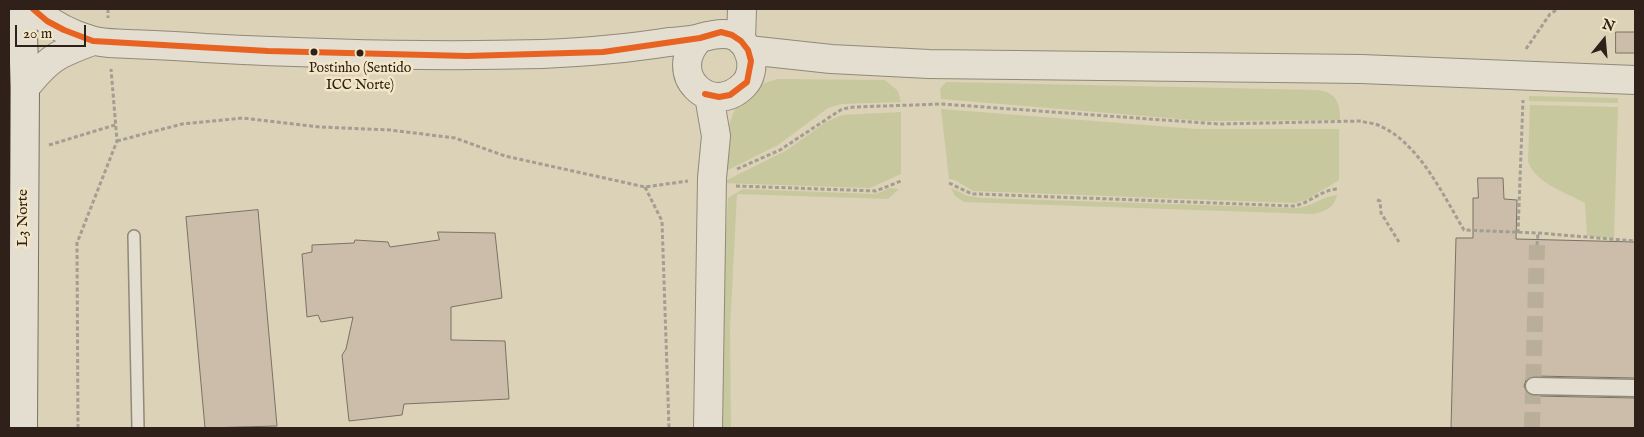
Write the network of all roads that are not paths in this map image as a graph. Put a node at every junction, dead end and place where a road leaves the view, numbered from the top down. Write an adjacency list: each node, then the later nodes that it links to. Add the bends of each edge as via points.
1 (22, 9): 11 (street, L3 Norte)
2 (33, 9): 6 (street, via 64,30)
3 (724, 9): 5 (street)
4 (742, 9): 8 (street)
5 (705, 36): 7 (street); 8 (street, via 721,32); 9 (street, via 688,54)
6 (101, 42): 7 (street, via 285,52 467,56); 11 (street, via 63,52 43,65)
7 (603, 52): 9 (street)
8 (745, 63): 10 (street, via 831,59 929,64 1361,69); 12 (street, via 730,95); 13 (street)
9 (686, 65): 12 (street, via 693,84)
10 (1635, 80)
11 (25, 88): 17 (street, L3 Norte)
12 (709, 96): 13 (street)
13 (716, 136): 19 (street, via 712,178)
14 (134, 236): 18 (lane)
15 (1534, 386): 16 (street)
16 (1635, 388)
17 (23, 428)
18 (138, 428)
19 (708, 428)

